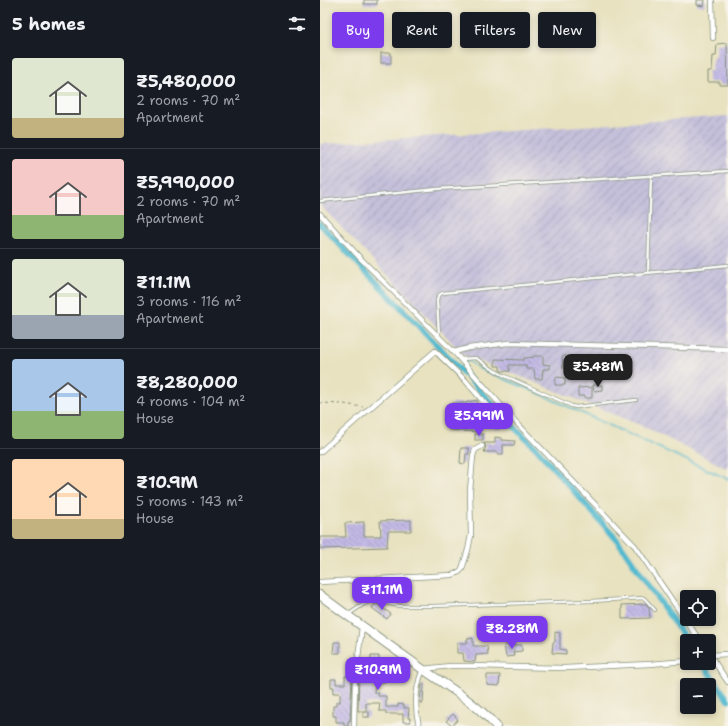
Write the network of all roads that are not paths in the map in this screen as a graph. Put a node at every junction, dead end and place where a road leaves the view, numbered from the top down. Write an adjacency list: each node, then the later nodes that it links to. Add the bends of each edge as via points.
1 (712, 0): 2 (street)
2 (713, 38)
3 (728, 172): 4 (lane)
4 (650, 176): 5 (lane, via 437,189); 8 (lane)
5 (320, 201)
6 (320, 214): 9 (street)
7 (728, 265): 8 (lane)
8 (648, 273): 9 (lane, via 442,293 437,300)
9 (439, 338): 11 (street)
10 (728, 349): 11 (street, via 508,343)
11 (454, 352): 12 (street)
12 (460, 359): 13 (street); 15 (lane, via 476,358 498,372 576,407)
13 (472, 373): 14 (street); 24 (street, via 635,546)
14 (465, 380): 16 (street); 18 (street, via 434,351)
15 (636, 400)
16 (506, 425)
17 (482, 446): 19 (street, via 475,450 473,456 470,491 471,535 464,565 459,572)
18 (320, 452)
19 (320, 582)
20 (320, 595): 22 (highway)
21 (655, 610): 22 (lane, via 644,598 432,606 399,606 371,601)
22 (347, 616): 23 (highway)
23 (362, 626): 29 (highway); 31 (street, via 355,680)
24 (695, 634)
25 (728, 654): 26 (street)
26 (716, 655)
27 (680, 661): 29 (street, via 565,668 450,666)
28 (716, 665): 30 (street)
29 (423, 670): 32 (street, via 419,678 415,704); 33 (highway, via 474,706)
30 (728, 682)
31 (354, 726)
32 (419, 726)
33 (496, 726)

